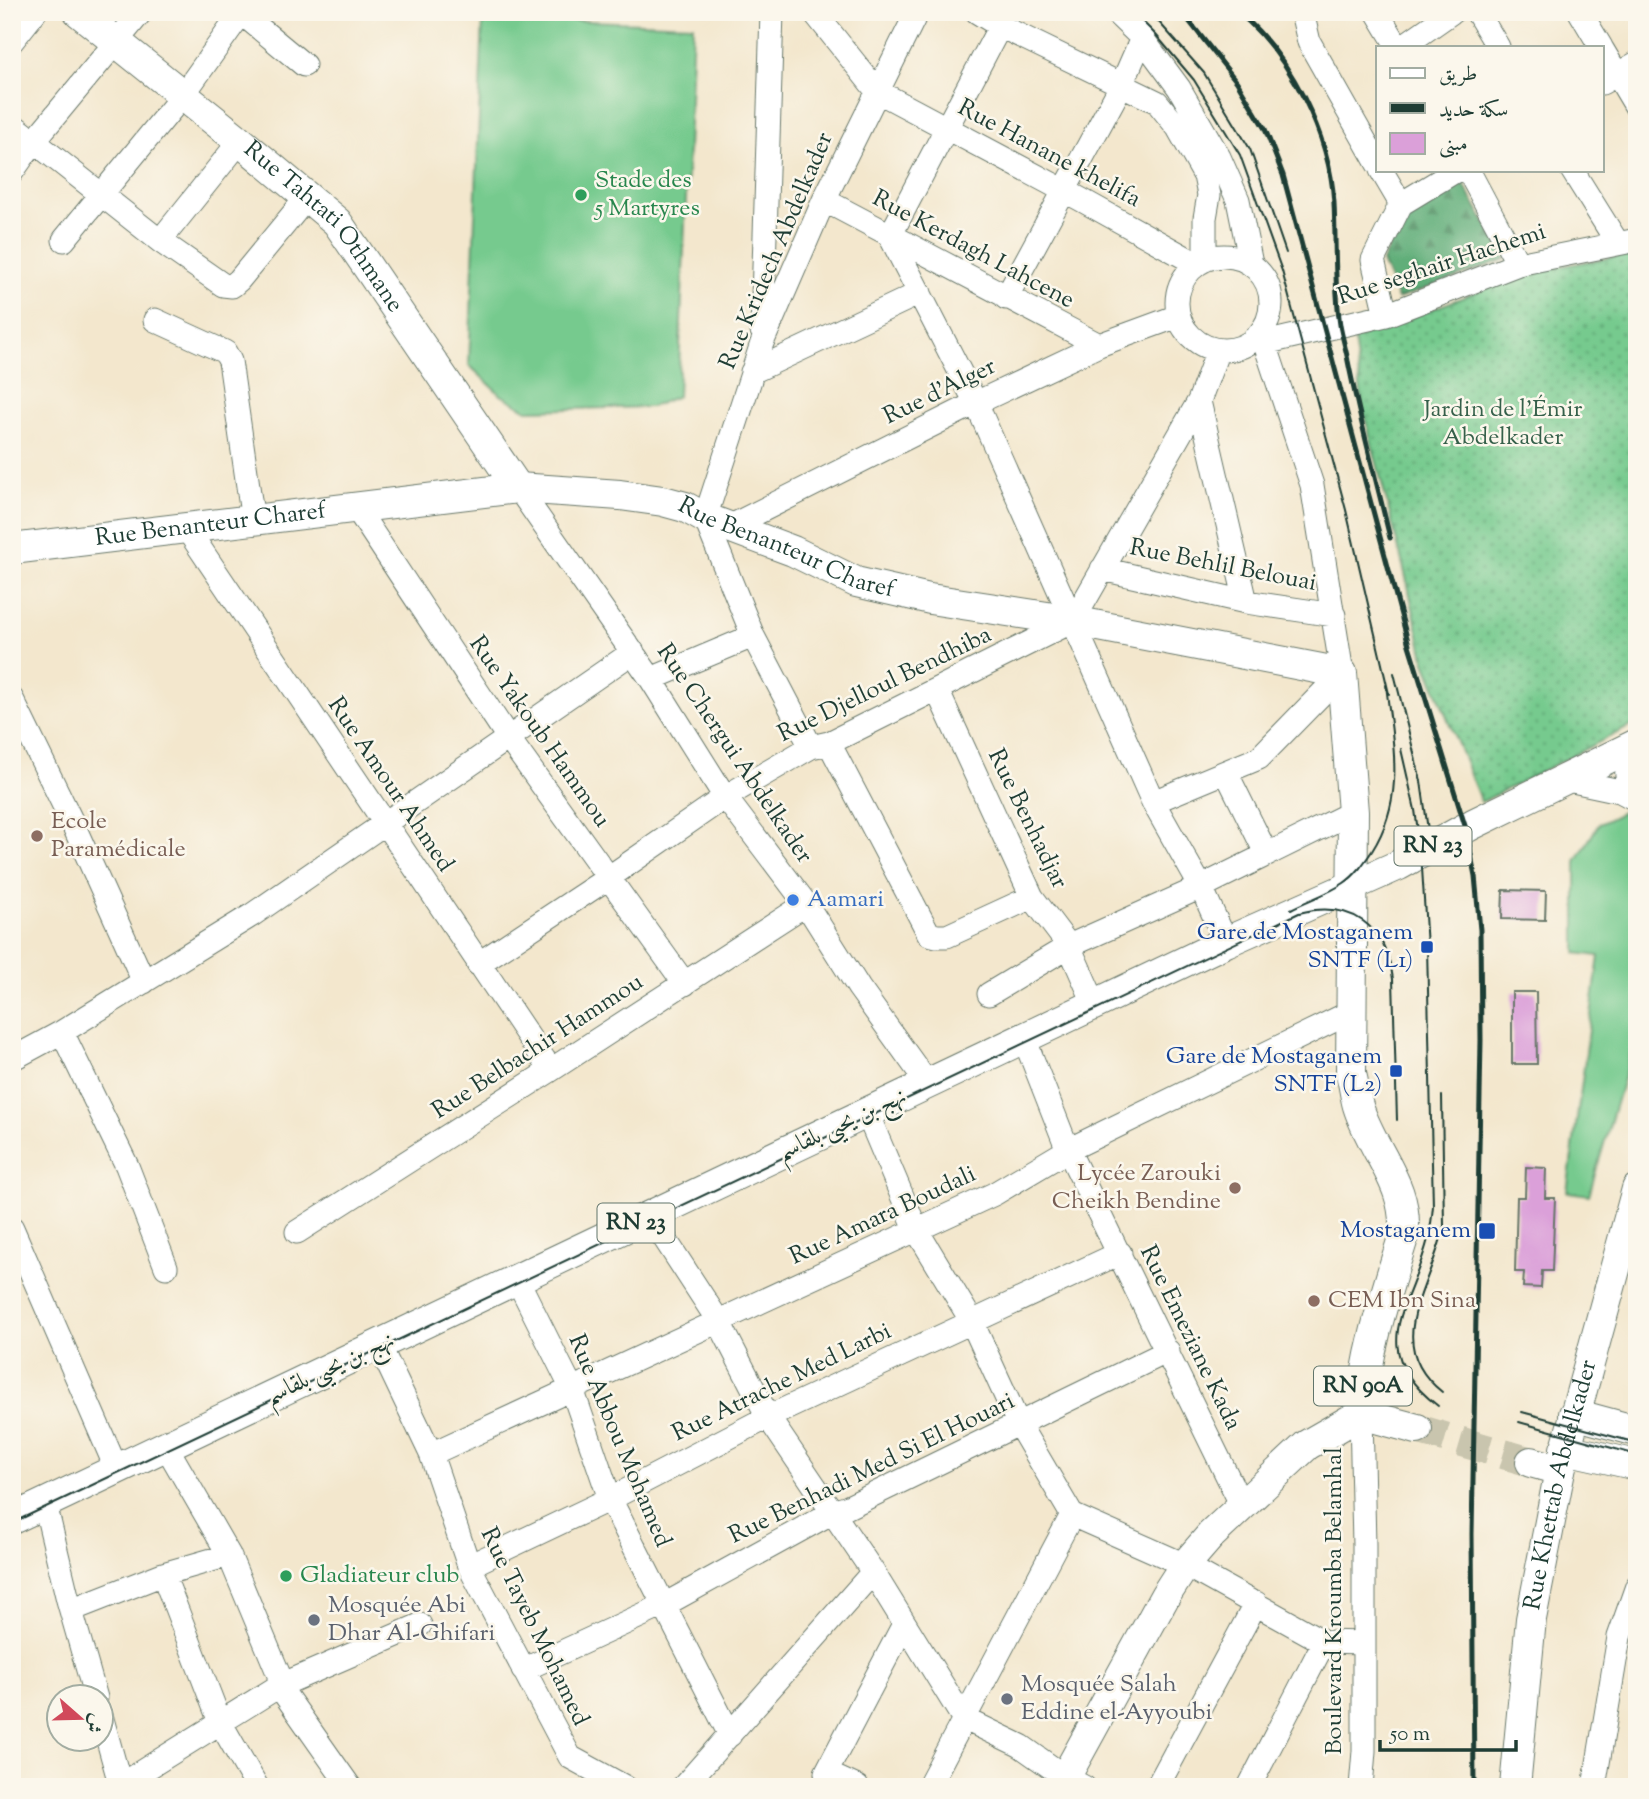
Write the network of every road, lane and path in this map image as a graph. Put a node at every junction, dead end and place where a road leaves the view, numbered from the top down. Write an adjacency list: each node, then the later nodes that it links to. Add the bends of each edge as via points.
1 (35, 12): 17 (street)
2 (79, 12): 18 (main road, Rue Tahtati Othmane)
3 (141, 12): 18 (street)
4 (772, 12): 58 (street)
5 (814, 12): 27 (street)
6 (917, 12): 27 (street, Rue Kridech Abdelkader)
7 (977, 12): 15 (street)
8 (1115, 12): 16 (street)
9 (1302, 12): 34 (street, via 1308,42)
10 (1377, 12): 19 (street)
11 (1452, 12): 20 (street)
12 (1477, 12): 21 (street)
13 (1580, 12): 22 (street)
14 (241, 13): 24 (street); 28 (street)
15 (1000, 26): 26 (street); 31 (street)
16 (1142, 38): 26 (street); 50 (street, via 1179,88 1219,157 1238,200)
17 (12, 41)
18 (116, 42): 28 (main road, Rue Tahtati Othmane); 32 (street)
19 (1399, 46)
20 (1401, 46)
21 (1497, 46)
22 (1600, 46)
23 (1604, 53): 25 (street)
24 (304, 65)
25 (1618, 74): 29 (street)
26 (1121, 86): 40 (street); 49 (street, via 1157,102 1205,176 1209,195)
27 (877, 92): 31 (street, Rue Hanane khelifa); 43 (street, Rue Kridech Abdelkader)
28 (183, 95): 33 (main road, Rue Tahtati Othmane); 41 (street)
29 (1637, 108)
30 (12, 124): 32 (street)
31 (947, 128): 40 (street, Rue Hanane khelifa); 45 (street)
32 (34, 141): 35 (street); 41 (street)
33 (240, 141): 42 (main road, Rue Tahtati Othmane); 47 (street)
34 (1376, 161)
35 (12, 172)
36 (1382, 172): 44 (street)
37 (1454, 172): 44 (street)
38 (1469, 172): 51 (street)
39 (1574, 172): 48 (street)
40 (1064, 190): 49 (street, Rue Hanane khelifa); 53 (street)
41 (100, 193): 46 (street); 47 (street)
42 (308, 196): 47 (street, via 232,286 223,285); 64 (main road, Rue Tahtati Othmane, via 337,222)
43 (824, 200): 45 (street, Rue Kerdagh Lahcene); 58 (street, Rue Kridech Abdelkader)
44 (1401, 204): 54 (street, via 1373,260)
45 (890, 236): 52 (street); 53 (street, Rue Kerdagh Lahcene)
46 (64, 240)
47 (160, 241)
48 (1627, 241): 51 (street, Rue seghair Hachemi)
49 (1201, 262): 50 (street, via 1220,256); 55 (street, via 1179,287)
50 (1251, 264): 57 (street, via 1268,288 1271,303)
51 (1518, 264): 54 (street, Rue seghair Hachemi)
52 (920, 293): 61 (street); 63 (street)
53 (1006, 298): 59 (street, Rue Kerdagh Lahcene)
54 (1386, 315): 57 (street, Rue seghair Hachemi)
55 (1178, 316): 59 (street, Rue d'Alger); 60 (street, via 1193,339)
56 (155, 320): 66 (street, via 225,352 230,361)
57 (1262, 337): 60 (street); 72 (street, via 1312,485)
58 (762, 343): 61 (street, Rue Kridech Abdelkader)
59 (1099, 345): 63 (street, Rue d'Alger)
60 (1219, 350): 62 (street)
61 (752, 372): 67 (street, Rue Kridech Abdelkader)
62 (1199, 401): 70 (street); 71 (street)
63 (976, 403): 67 (street, Rue d'Alger); 73 (street)
64 (518, 488): 65 (main road, Rue Benanteur Charef); 67 (main road, Rue Benanteur Charef, via 663,501); 75 (street, Rue Chergui Abdelkader)
65 (355, 506): 66 (main road, Rue Benanteur Charef); 80 (street, Rue Yakoub Hammou)
66 (253, 521): 68 (main road, Rue Benanteur Charef)
67 (717, 522): 73 (main road, Rue Benanteur Charef, via 856,582 930,599); 74 (street)
68 (187, 529): 69 (main road, Rue Benanteur Charef); 89 (street, Rue Amour Ahmed)
69 (12, 549)
70 (1102, 569): 71 (street, Rue Behlil Belouai); 73 (street)
71 (1246, 602): 72 (street, Rue Behlil Belouai)
72 (1334, 615): 76 (street)
73 (1073, 621): 76 (main road, Rue Benanteur Charef); 78 (street, Rue Djelloul Bendhiba); 87 (street)
74 (752, 636): 77 (street); 82 (street)
75 (633, 652): 77 (street, Rue Chergui Abdelkader); 80 (street)
76 (1342, 673): 83 (street, via 1259,758); 88 (main road)
77 (651, 679): 85 (street, Rue Chergui Abdelkader)
78 (937, 690): 82 (street, Rue Djelloul Bendhiba); 94 (street, Rue Benhadjar)
79 (12, 699): 99 (street)
80 (509, 739): 89 (street); 91 (street, Rue Yakoub Hammou)
81 (1637, 744): 84 (main road, نهج بن يحيى بلقاسم / RN 23); 86 (street, via 1627,764 1628,786)
82 (820, 745): 85 (street, Rue Djelloul Bendhiba); 94 (street, via 929,934 947,936)
83 (1226, 772): 87 (street); 90 (street)
84 (1563, 779): 86 (street); 92 (main road, نهج بن يحيى بلقاسم / RN 23)
85 (725, 797): 91 (street, Rue Djelloul Bendhiba); 95 (street, Rue Chergui Abdelkader)
86 (1635, 798)
87 (1153, 802): 93 (street)
88 (1353, 812): 90 (street); 92 (main road)
89 (384, 823): 98 (street, Rue Amour Ahmed); 99 (street, via 252,915)
90 (1267, 855): 93 (street)
91 (608, 878): 98 (street, Rue Djelloul Bendhiba); 100 (street, Rue Yakoub Hammou)
92 (1352, 886): 96 (main road, نهج بن يحيى بلقاسم / RN 23); 103 (main road, RN 90A)
93 (1201, 887): 96 (street); 97 (street)
94 (1032, 897): 97 (street, Rue Benhadjar)
95 (806, 904): 100 (street, Rue Belbachir Hammou); 108 (street, Rue Chergui Abdelkader)
96 (1226, 942): 102 (main road, نهج بن يحيى بلقاسم / RN 23)
97 (1069, 946): 101 (street); 102 (street, Rue Benhadjar)
98 (478, 964): 107 (street, Rue Amour Ahmed)
99 (144, 982): 104 (street)
100 (685, 984): 107 (street, Rue Belbachir Hammou)
101 (989, 994)
102 (1095, 1004): 105 (main road, نهج بن يحيى بلقاسم / RN 23)
103 (1351, 1012): 110 (street, Rue Amara Boudali); 125 (main road, RN 90A, via 1352,1074 1358,1107 1400,1195 1406,1222 1373,1337)
104 (62, 1032): 106 (street); 118 (street, via 127,1166)
105 (1024, 1038): 108 (main road, نهج بن يحيى بلقاسم / RN 23); 110 (street, Rue Emeziane Kada)
106 (12, 1059)
107 (551, 1070): 115 (street, Rue Belbachir Hammou)
108 (928, 1084): 109 (main road, نهج بن يحيى بلقاسم / RN 23)
109 (867, 1113): 112 (main road, نهج بن يحيى بلقاسم / RN 23); 114 (street)
110 (1068, 1150): 114 (street, Rue Amara Boudali, via 993,1194); 116 (street, Rue Emeziane Kada)
111 (1637, 1189): 126 (main road, Rue Khettab Abdelkader)
112 (650, 1216): 119 (main road, نهج بن يحيى بلقاسم / RN 23); 121 (street)
113 (12, 1228): 117 (street)
114 (916, 1229): 120 (street); 121 (street, Rue Amara Boudali)
115 (297, 1232)
116 (1120, 1252): 120 (street, Rue Atrache Med Larbi); 123 (street, Rue Emeziane Kada)
117 (18, 1256): 136 (street)
118 (166, 1267)
119 (517, 1279): 122 (main road, نهج بن يحيى بلقاسم / RN 23); 124 (street, Rue Abbou Mohamed)
120 (971, 1320): 127 (street, Rue Atrache Med Larbi); 128 (street)
121 (719, 1322): 124 (street, Rue Amara Boudali); 127 (street)
122 (379, 1345): 131 (main road, نهج بن يحيى بلقاسم / RN 23); 132 (street, Rue Tayeb Mohamed)
123 (1168, 1351): 128 (street, Rue Benhadi Med Si El Houari); 139 (street, Rue Emeziane Kada)
124 (572, 1389): 132 (street, Rue Amara Boudali); 137 (street, Rue Abbou Mohamed)
125 (1361, 1414): 129 (main road); 139 (main road, RN 90A, via 1307,1445); 156 (street, Boulevard Kroumba Belamhal)
126 (1574, 1414): 130 (main road); 133 (main road, Rue Khettab Abdelkader)
127 (768, 1417): 137 (street, Rue Atrache Med Larbi); 140 (street)
128 (1019, 1425): 140 (street, Rue Benhadi Med Si El Houari); 141 (street)
129 (1417, 1429)
130 (1628, 1429)
131 (166, 1447): 136 (main road, نهج بن يحيى بلقاسم / RN 23); 144 (street)
132 (431, 1454): 146 (street, Rue Tayeb Mohamed)
133 (1562, 1459): 134 (main road); 135 (main road); 175 (main road, Rue Khettab Abdelkader, via 1531,1619)
134 (1531, 1462)
135 (1624, 1462)
136 (117, 1470): 138 (main road, نهج بن يحيى بلقاسم / RN 23)
137 (610, 1499): 146 (street, Rue Atrache Med Larbi); 151 (street, Rue Abbou Mohamed)
138 (46, 1504): 142 (main road, نهج بن يحيى بلقاسم / RN 23); 143 (main road, نهج بن يحيى بلقاسم / RN 23); 152 (street)
139 (1242, 1506): 145 (main road, RN 90A)
140 (833, 1512): 147 (street); 151 (street, Rue Benhadi Med Si El Houari)
141 (1072, 1515): 145 (street); 160 (street)
142 (12, 1519)
143 (12, 1529)
144 (229, 1555): 148 (street); 159 (street, via 279,1675)
145 (1185, 1565): 150 (street); 164 (main road, RN 90A)
146 (469, 1566): 157 (street, Rue Tayeb Mohamed)
147 (873, 1572): 153 (street); 162 (street)
148 (163, 1573): 152 (street); 161 (street)
149 (1637, 1586): 176 (street, via 1619,1637)
150 (1256, 1603): 155 (street); 172 (street)
151 (664, 1605): 157 (street, Rue Benhadi Med Si El Houari); 162 (street, Rue Abbou Mohamed)
152 (71, 1610): 158 (street)
153 (904, 1624): 160 (street); 170 (street, via 826,1773)
154 (420, 1625): 159 (street)
155 (1324, 1642): 156 (street); 173 (street)
156 (1363, 1643): 174 (street, Boulevard Kroumba Belamhal)
157 (523, 1670): 168 (street, Rue Tayeb Mohamed, via 570,1757)
158 (92, 1684)
159 (279, 1686): 161 (street); 167 (street)
160 (963, 1718): 164 (street, via 1021,1746); 171 (street)
161 (220, 1722): 165 (street); 166 (street)
162 (730, 1735): 169 (street)
163 (111, 1754): 165 (street)
164 (1070, 1784)
165 (119, 1786)
166 (257, 1787)
167 (350, 1787)
168 (625, 1787)
169 (683, 1787)
170 (857, 1787)
171 (928, 1787)
172 (1157, 1787)
173 (1249, 1787)
174 (1361, 1787)
175 (1515, 1787)
176 (1594, 1787)

